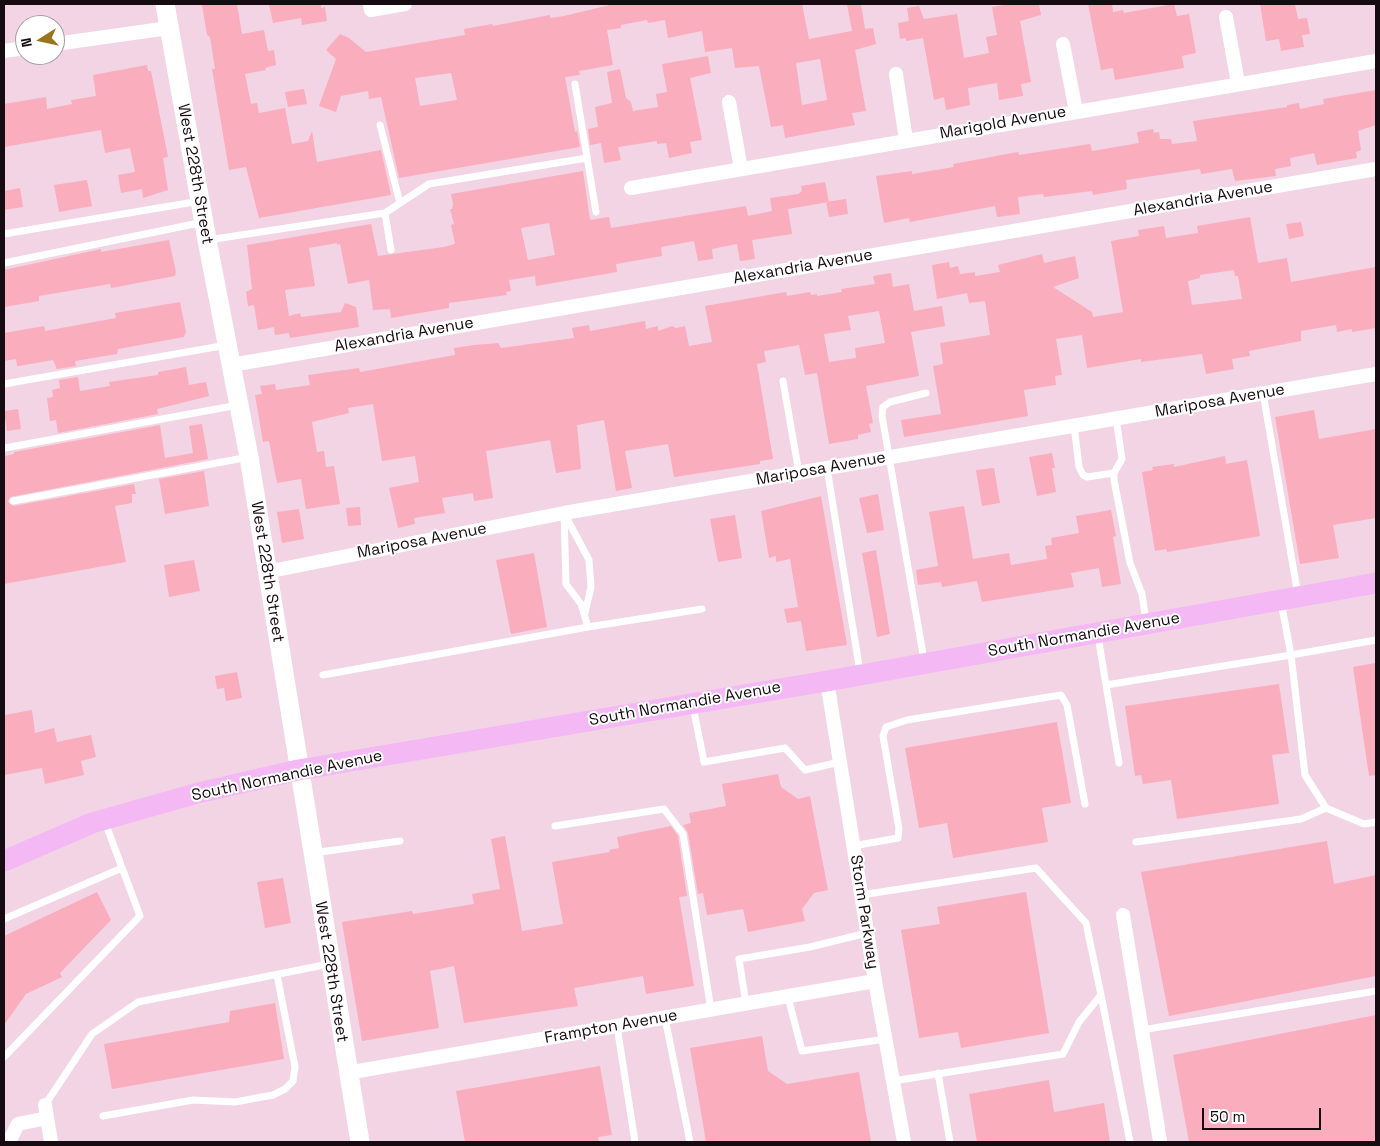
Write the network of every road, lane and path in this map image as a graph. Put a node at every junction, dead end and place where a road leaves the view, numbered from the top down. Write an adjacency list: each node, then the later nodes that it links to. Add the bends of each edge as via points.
1 (165, 4): 5 (street, West 228th Street)
2 (405, 4): 3 (street)
3 (371, 7)
4 (1226, 17): 10 (street)
5 (169, 28): 6 (street); 20 (street, West 228th Street)
6 (65, 43)
7 (1063, 44): 13 (street)
8 (1376, 61): 10 (street, Marigold Avenue)
9 (896, 74): 15 (street)
10 (1238, 83): 13 (street, Marigold Avenue)
11 (575, 84): 16 (lane)
12 (729, 102): 17 (street)
13 (1076, 111): 15 (street, Marigold Avenue)
14 (380, 125): 21 (lane)
15 (906, 140): 17 (street, Marigold Avenue)
16 (587, 158): 21 (lane, via 430,184); 22 (lane)
17 (741, 169): 19 (street, Marigold Avenue)
18 (1376, 169): 29 (street, Alexandria Avenue)
19 (631, 188)
20 (200, 201): 24 (street, West 228th Street); 25 (lane)
21 (400, 203): 23 (lane)
22 (596, 212)
23 (385, 213): 24 (lane); 26 (lane)
24 (206, 231): 27 (lane); 28 (street, West 228th Street)
25 (4, 234)
26 (391, 250)
27 (4, 263)
28 (227, 345): 29 (street, West 228th Street); 32 (lane)
29 (231, 365): 35 (street, West 228th Street)
30 (1376, 374): 34 (street, Mariposa Avenue)
31 (783, 381): 42 (lane)
32 (4, 384)
33 (926, 393): 40 (lane, via 890,402 883,407)
34 (1263, 393): 36 (street, Mariposa Avenue); 48 (lane)
35 (239, 405): 38 (lane); 39 (street, West 228th Street)
36 (1116, 418): 37 (street, Mariposa Avenue); 43 (lane, via 1122,459)
37 (1074, 426): 40 (street, Mariposa Avenue); 43 (lane, via 1083,475)
38 (5, 448)
39 (249, 457): 44 (lane); 46 (street, West 228th Street)
40 (890, 457): 41 (street, Mariposa Avenue); 56 (lane)
41 (827, 468): 42 (street, Mariposa Avenue); 57 (lane)
42 (800, 473): 45 (street, Mariposa Avenue)
43 (1114, 473): 51 (lane, via 1130,563 1142,594)
44 (13, 500)
45 (564, 513): 46 (street, Mariposa Avenue); 50 (lane, via 566,584); 50 (lane, via 589,560 591,587)
46 (266, 572): 64 (street, West 228th Street)
47 (1376, 582): 48 (main road, South Normandie Avenue)
48 (1289, 598): 51 (main road, South Normandie Avenue); 55 (lane)
49 (702, 609): 52 (lane)
50 (585, 613): 52 (lane)
51 (1146, 623): 53 (main road, South Normandie Avenue)
52 (588, 627): 58 (lane)
53 (1097, 632): 56 (main road, South Normandie Avenue); 60 (lane)
54 (1376, 640): 55 (lane)
55 (1291, 655): 60 (lane); 66 (lane, via 1305,774)
56 (925, 663): 57 (main road, South Normandie Avenue)
57 (860, 674): 59 (main road, South Normandie Avenue)
58 (323, 675)
59 (826, 680): 61 (main road, South Normandie Avenue); 62 (street, Storm Parkway)
60 (1106, 685): 63 (lane)
61 (693, 703): 62 (lane, via 704,762 785,748 805,770); 64 (main road, South Normandie Avenue)
62 (840, 762): 72 (street, Storm Parkway)
63 (1119, 763)
64 (298, 770): 67 (main road, South Normandie Avenue); 73 (street, West 228th Street)
65 (1085, 804): 72 (lane, via 1067,704 1061,695 907,720 886,727 883,736 898,838)
66 (1326, 808): 68 (lane, via 1364,824); 71 (lane, via 1301,818)
67 (104, 819): 74 (main road, South Normandie Avenue); 75 (lane)
68 (1376, 822)
69 (555, 826): 87 (lane, via 664,809 683,834)
70 (400, 841): 73 (lane)
71 (1136, 842)
72 (853, 846): 76 (street, Storm Parkway)
73 (313, 853): 80 (street, West 228th Street)
74 (4, 861)
75 (122, 868): 78 (lane); 92 (lane, via 140,916)
76 (861, 895): 79 (street, Storm Parkway); 84 (lane, via 1036,868 1086,924)
77 (1123, 914): 90 (street)
78 (4, 919)
79 (867, 933): 82 (street, Storm Parkway); 86 (lane, via 738,959)
80 (329, 964): 81 (lane); 93 (street, West 228th Street)
81 (277, 975): 96 (lane, via 138,1002 92,1034); 97 (lane, via 295,1067 293,1081 285,1089 273,1095 235,1102 193,1100)
82 (875, 982): 85 (street, Frampton Avenue); 91 (street, Storm Parkway)
83 (1376, 991): 90 (lane)
84 (1101, 995): 94 (lane, via 1079,1022 1064,1054); 106 (lane)
85 (788, 997): 86 (street, Frampton Avenue); 91 (lane, via 802,1052)
86 (746, 1004): 87 (street, Frampton Avenue)
87 (711, 1010): 88 (street, Frampton Avenue)
88 (665, 1018): 89 (street, Frampton Avenue); 103 (lane)
89 (618, 1026): 93 (street, Frampton Avenue); 102 (lane)
90 (1142, 1030): 98 (street)
91 (886, 1039): 95 (street, Storm Parkway)
92 (4, 1057)
93 (347, 1073): 101 (street, West 228th Street)
94 (938, 1073): 95 (lane); 105 (lane)
95 (893, 1081): 104 (street, Storm Parkway)
96 (46, 1112): 99 (street, via 18,1124); 100 (street)
97 (103, 1116)
98 (1160, 1141)
99 (9, 1142)
100 (51, 1142)
101 (360, 1142)
102 (635, 1142)
103 (690, 1142)
104 (904, 1142)
105 (950, 1142)
106 (1130, 1142)

